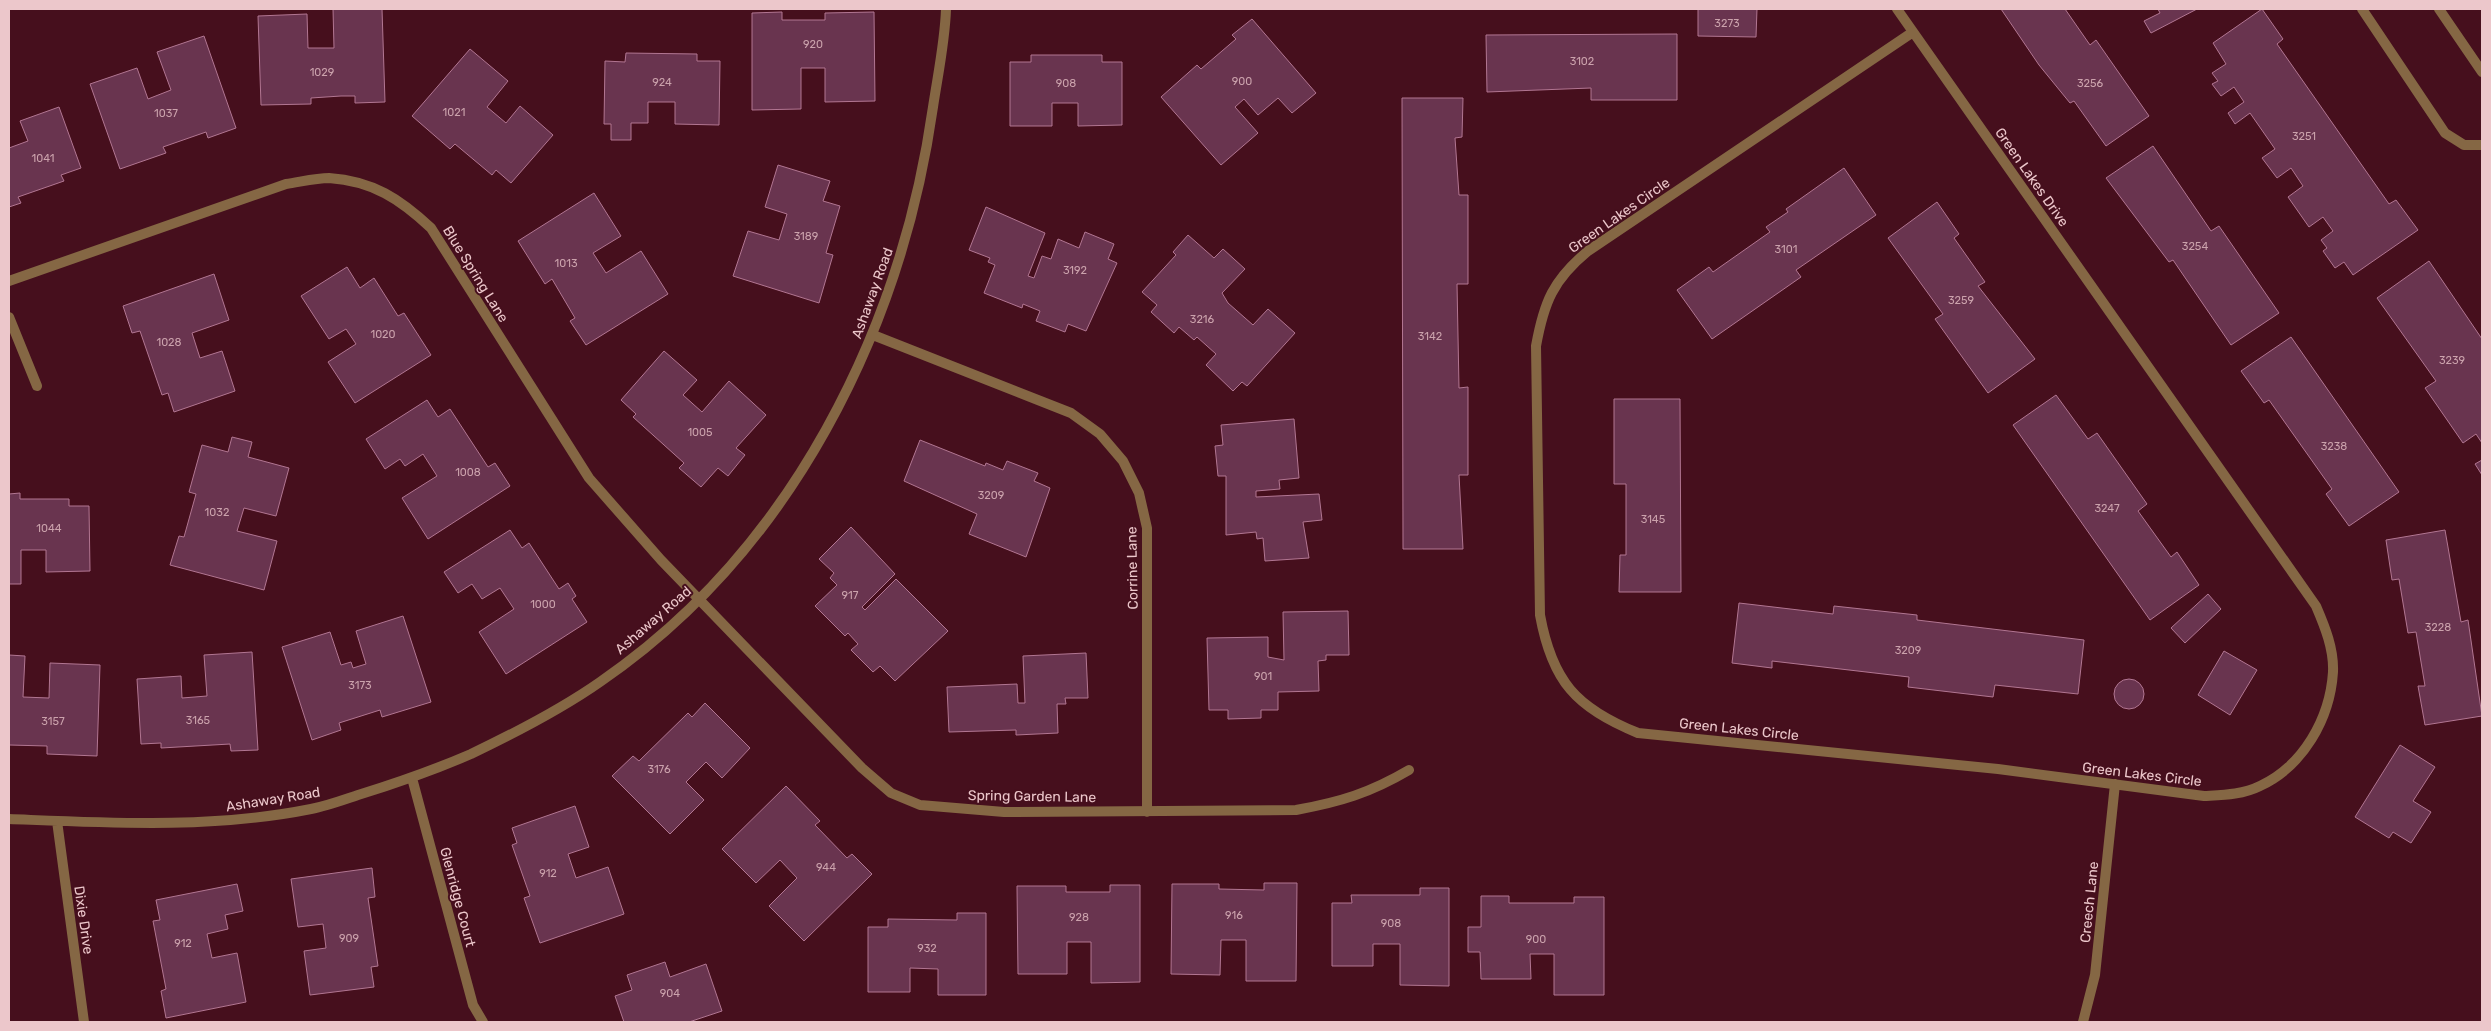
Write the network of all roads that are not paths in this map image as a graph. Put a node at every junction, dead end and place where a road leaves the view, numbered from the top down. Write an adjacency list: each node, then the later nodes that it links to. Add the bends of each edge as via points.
1 (946, 9): 10 (street, Ashaway Road, via 927,147 915,204)
2 (1897, 9): 5 (street, Green Lakes Drive)
3 (2362, 9): 7 (street, via 2445,134 2464,144)
4 (2439, 9): 6 (street)
5 (1913, 32): 11 (street, Green Lakes Drive); 16 (street, Green Lakes Circle, via 1588,251 1553,289 1542,313 1536,346 1540,615 1545,642 1558,673 1579,700 1606,720 1638,733)
6 (2482, 72)
7 (2482, 144)
8 (9, 281): 13 (street, Blue Spring Lane, via 286,184 328,178 369,185 406,205 431,228 589,478)
9 (9, 317): 12 (street)
10 (873, 335): 13 (street, Ashaway Road, via 838,409 802,470 756,536); 17 (street, Corrine Lane, via 1071,413 1100,434 1123,461 1139,493 1147,528)
11 (2144, 362): 16 (street, Green Lakes Circle, via 2316,606 2329,637 2333,671 2326,710 2308,746 2281,773 2259,787 2229,795 2204,796)
12 (37, 386)
13 (699, 599): 15 (street, Ashaway Road, via 638,654 599,683 515,733); 17 (street, Spring Garden Lane, via 862,768 891,792 920,805 1004,812)
14 (1409, 770): 17 (street, Spring Garden Lane, via 1342,802 1296,810)
15 (412, 778): 19 (street, Ashaway Road, via 312,809 215,822); 21 (street, Glenridge Court, via 473,1005)
16 (2115, 784): 22 (street, Creech Lane, via 2095,975)
17 (1147, 812)
18 (9, 819): 19 (street, Ashaway Road)
19 (57, 821): 20 (street, Dixie Drive)
20 (84, 1022)
21 (482, 1022)
22 (2083, 1022)

